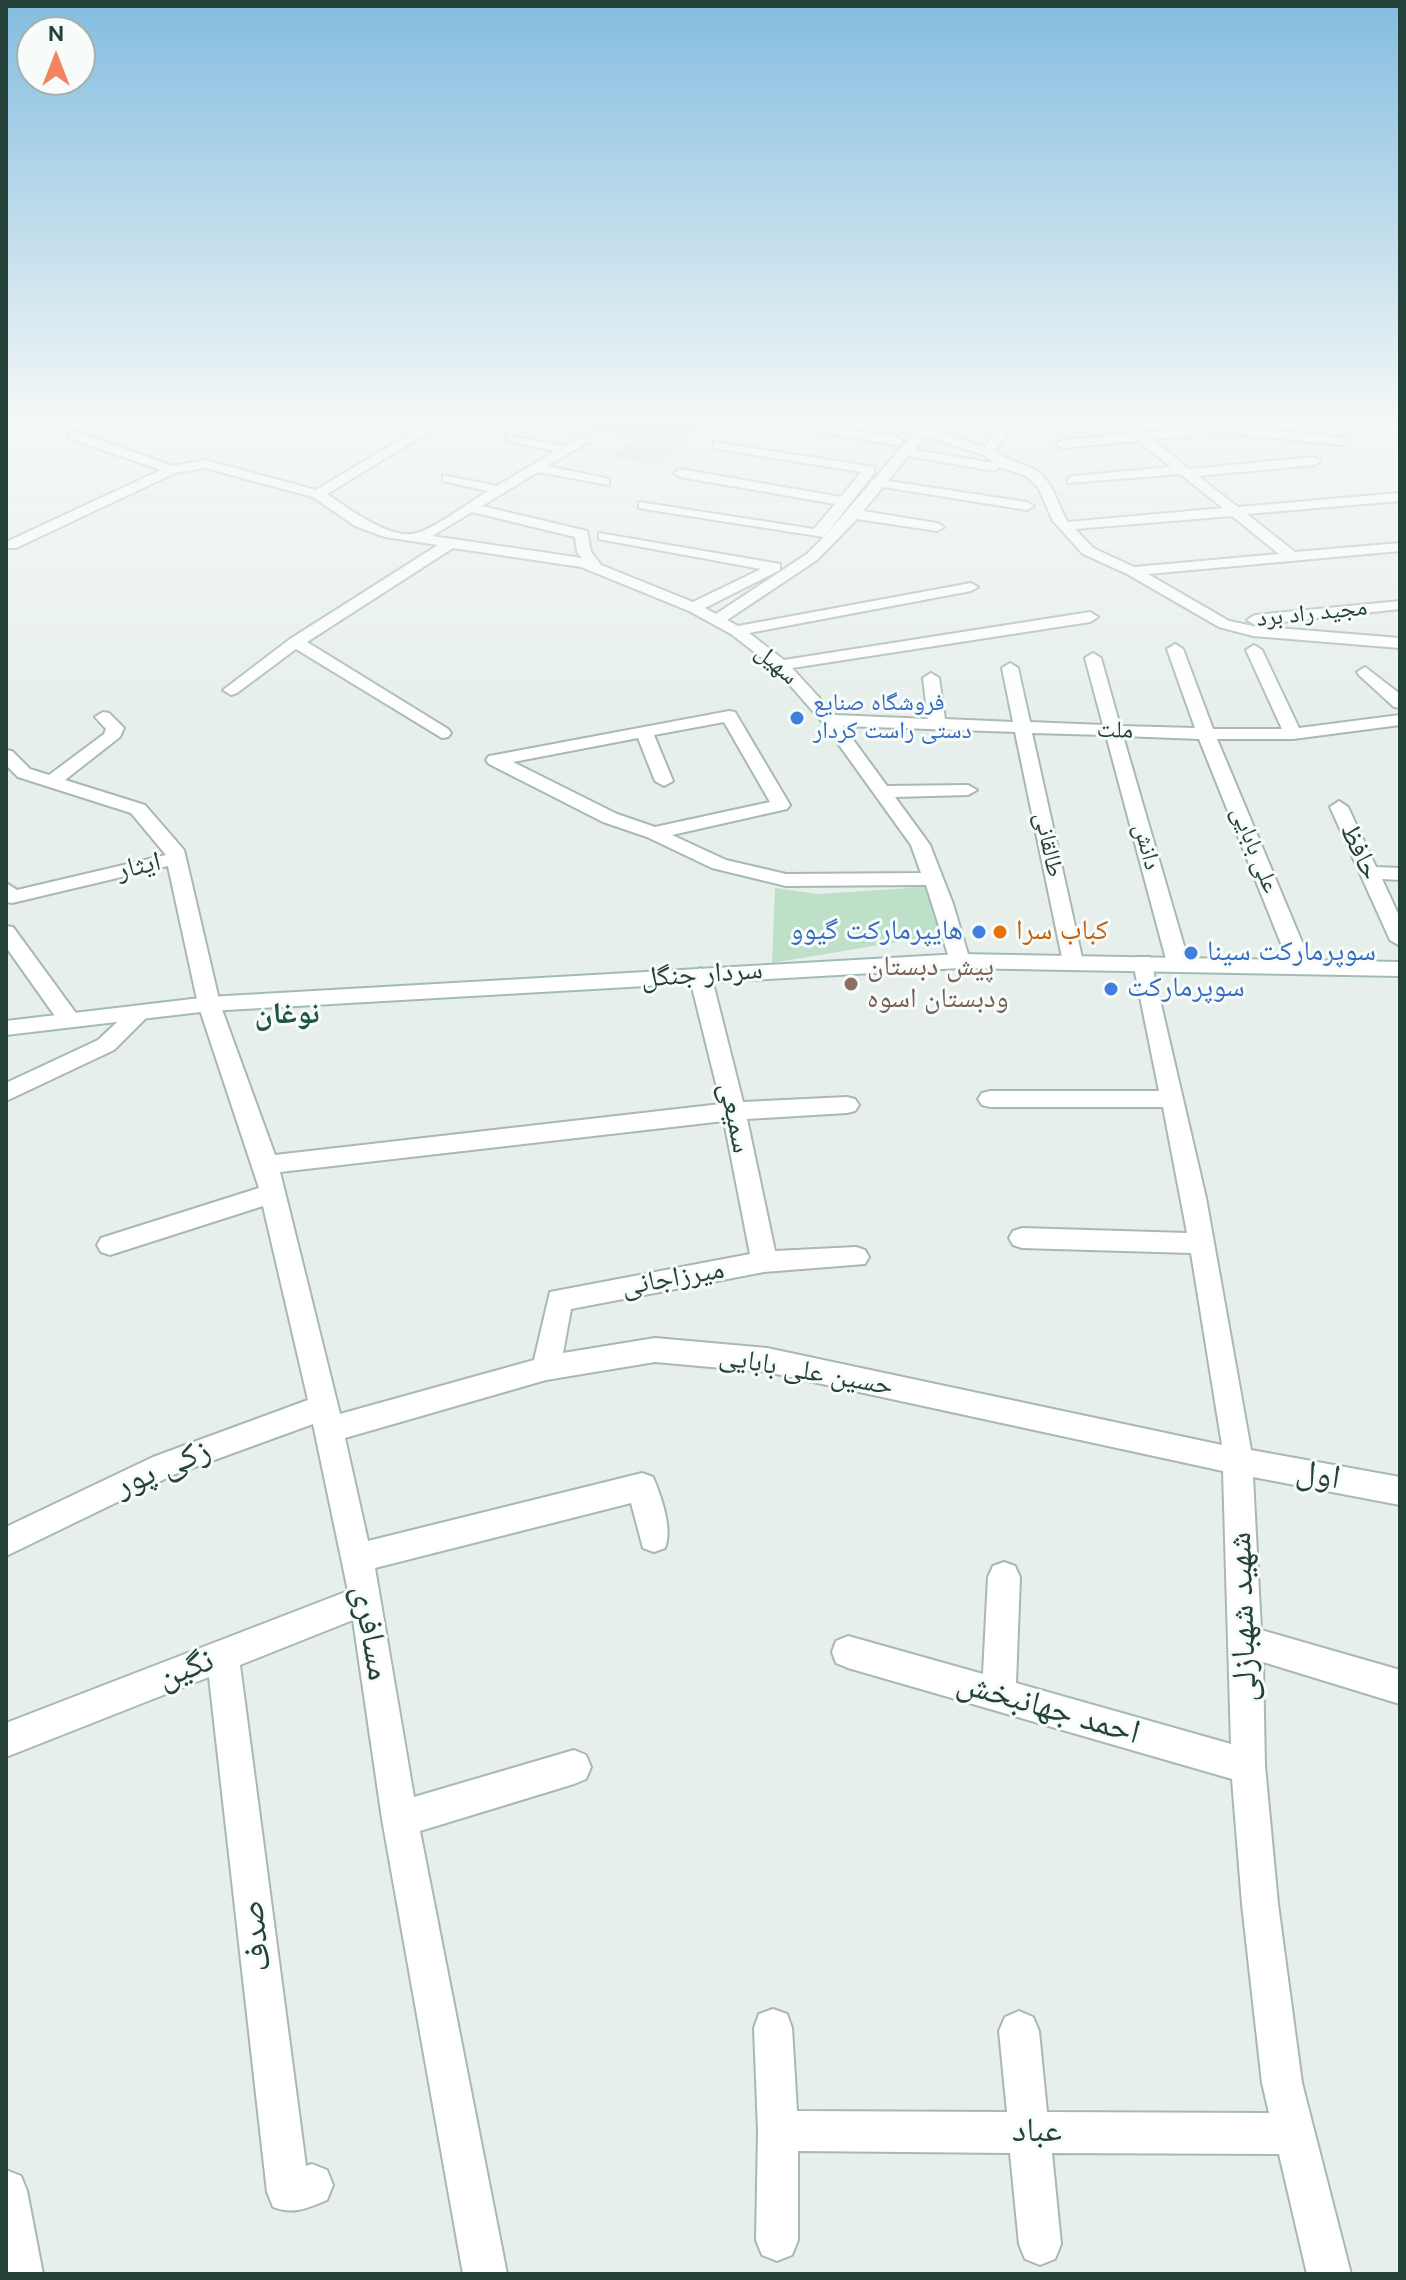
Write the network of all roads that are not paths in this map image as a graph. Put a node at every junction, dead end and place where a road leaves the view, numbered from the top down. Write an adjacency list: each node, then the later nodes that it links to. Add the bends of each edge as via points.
1 (57, 523): 17 (street)
2 (361, 523): 15 (street, سهیل)
3 (443, 523): 15 (street)
4 (538, 523): 20 (street, via 582,534 584,552)
5 (755, 523): 13 (street)
6 (826, 523): 13 (street)
7 (845, 523): 27 (street, via 812,557)
8 (914, 523): 12 (street)
9 (1094, 523): 11 (street)
10 (1250, 523): 19 (street)
11 (1065, 526): 22 (street, via 1088,551)
12 (937, 527)
13 (819, 534): 21 (street)
14 (604, 536): 21 (street)
15 (419, 538): 16 (street, سهیل)
16 (451, 543): 20 (street, سهیل); 30 (street)
17 (11, 545)
18 (1400, 547): 19 (street)
19 (1291, 556): 22 (street)
20 (595, 566): 25 (street, سهیل)
21 (775, 567): 25 (street)
22 (1132, 571): 28 (street)
23 (971, 587): 29 (street)
24 (1400, 605): 28 (street, مجید راد برد)
25 (694, 608): 27 (street, سهیل)
26 (1090, 617): 35 (street)
27 (718, 619): 29 (street, سهیل)
28 (1224, 624): 31 (street)
29 (736, 631): 35 (street, سهیل)
30 (296, 642): 39 (street); 47 (street)
31 (1400, 643)
32 (1175, 649): 49 (street, علی بابایی)
33 (1254, 650): 50 (street)
34 (1093, 658): 46 (street, دانش)
35 (781, 665): 42 (street, سهیل)
36 (1010, 668): 45 (street, طالقانی)
37 (1365, 672): 40 (street)
38 (931, 678): 44 (street)
39 (231, 690)
40 (1400, 703)
41 (103, 717): 53 (street, via 115,728 111,737)
42 (830, 720): 44 (street, ملت); 55 (street, سهیل)
43 (1400, 720): 50 (street, ملت)
44 (937, 722): 45 (street, ملت)
45 (1024, 728): 46 (street, ملت); 66 (street, طالقانی)
46 (1114, 730): 49 (street, ملت); 68 (street, دانش)
47 (442, 733)
48 (645, 733): 52 (street); 57 (street, via 729,716 781,805); 57 (street, via 495,760 610,818)
49 (1206, 734): 50 (street, ملت); 69 (street, علی بابایی)
50 (1293, 734)
51 (6, 755): 53 (street, via 24,773)
52 (664, 781)
53 (51, 782): 58 (street, via 138,809)
54 (968, 790): 55 (street)
55 (882, 792): 61 (street, سهیل, via 920,845)
56 (1339, 807): 59 (street, حافظ)
57 (654, 833): 61 (street, via 719,864 786,880)
58 (176, 858): 62 (street, ایثار, via 12,897); 72 (street, ایثار)
59 (1369, 872): 60 (street); 64 (street, حافظ)
60 (1400, 874)
61 (933, 879): 65 (street, سهیل)
62 (6, 889)
63 (6, 932): 74 (street)
64 (1400, 940)
65 (960, 961): 66 (street, سردار جنگل); 71 (street, سردار جنگل)
66 (1073, 962): 67 (street, سردار جنگل)
67 (1143, 962): 68 (street, سردار جنگل); 78 (street, شهید شهبازلی)
68 (1178, 963): 69 (street, سردار جنگل)
69 (1301, 966): 70 (street, سردار جنگل)
70 (1400, 969)
71 (700, 975): 72 (street, سردار جنگل); 80 (street, سمیعی)
72 (209, 1004): 73 (street, سردار جنگل); 81 (street, مسافری)
73 (139, 1014): 74 (street, سردار جنگل); 76 (street, via 106,1045)
74 (70, 1021): 75 (street, سردار جنگل)
75 (6, 1028)
76 (6, 1093)
77 (990, 1099): 78 (street)
78 (1173, 1099): 83 (street, شهید شهبازلی)
79 (847, 1105): 80 (street)
80 (734, 1111): 81 (street); 86 (street, سمیعی)
81 (270, 1179): 84 (street); 88 (street, مسافری)
82 (1022, 1238): 83 (street)
83 (1202, 1243): 89 (street, شهید شهبازلی)
84 (110, 1245)
85 (856, 1257): 86 (street, میرزاجانی)
86 (764, 1262): 87 (street, میرزاجانی, via 559,1300)
87 (546, 1368): 88 (street, حسین علی بابایی); 89 (street, حسین علی بابایی, via 655,1350 767,1360)
88 (327, 1419): 92 (street, زکی پور, via 163,1466); 93 (street, مسافری)
89 (1237, 1461): 90 (street, اول); 96 (street, شهید شهبازلی)
90 (1400, 1491)
91 (654, 1538): 93 (street, via 642,1487)
92 (6, 1542)
93 (357, 1558): 95 (street, مسافری)
94 (1004, 1577): 100 (street)
95 (366, 1600): 98 (street, نگین); 104 (street, مسافری)
96 (1246, 1641): 99 (street); 102 (street, شهید شهبازلی)
97 (848, 1652): 100 (street, احمد جهانبخش)
98 (223, 1656): 101 (street, نگین); 110 (street, صدف, via 288,2192)
99 (1400, 1687)
100 (999, 1695): 102 (street, احمد جهانبخش)
101 (6, 1740)
102 (1248, 1766): 109 (street, شهید شهبازلی, via 1280,2068)
103 (574, 1767): 104 (street)
104 (400, 1819): 115 (street, مسافری)
105 (773, 2028): 107 (street)
106 (1019, 2031): 108 (street)
107 (778, 2131): 108 (street, عباد); 112 (street)
108 (1028, 2132): 109 (street, عباد); 113 (street)
109 (1295, 2134): 116 (street, شهید شهبازلی)
110 (312, 2185)
111 (6, 2191): 114 (street)
112 (777, 2240)
113 (1040, 2244)
114 (21, 2274)
115 (485, 2274)
116 (1329, 2274)

